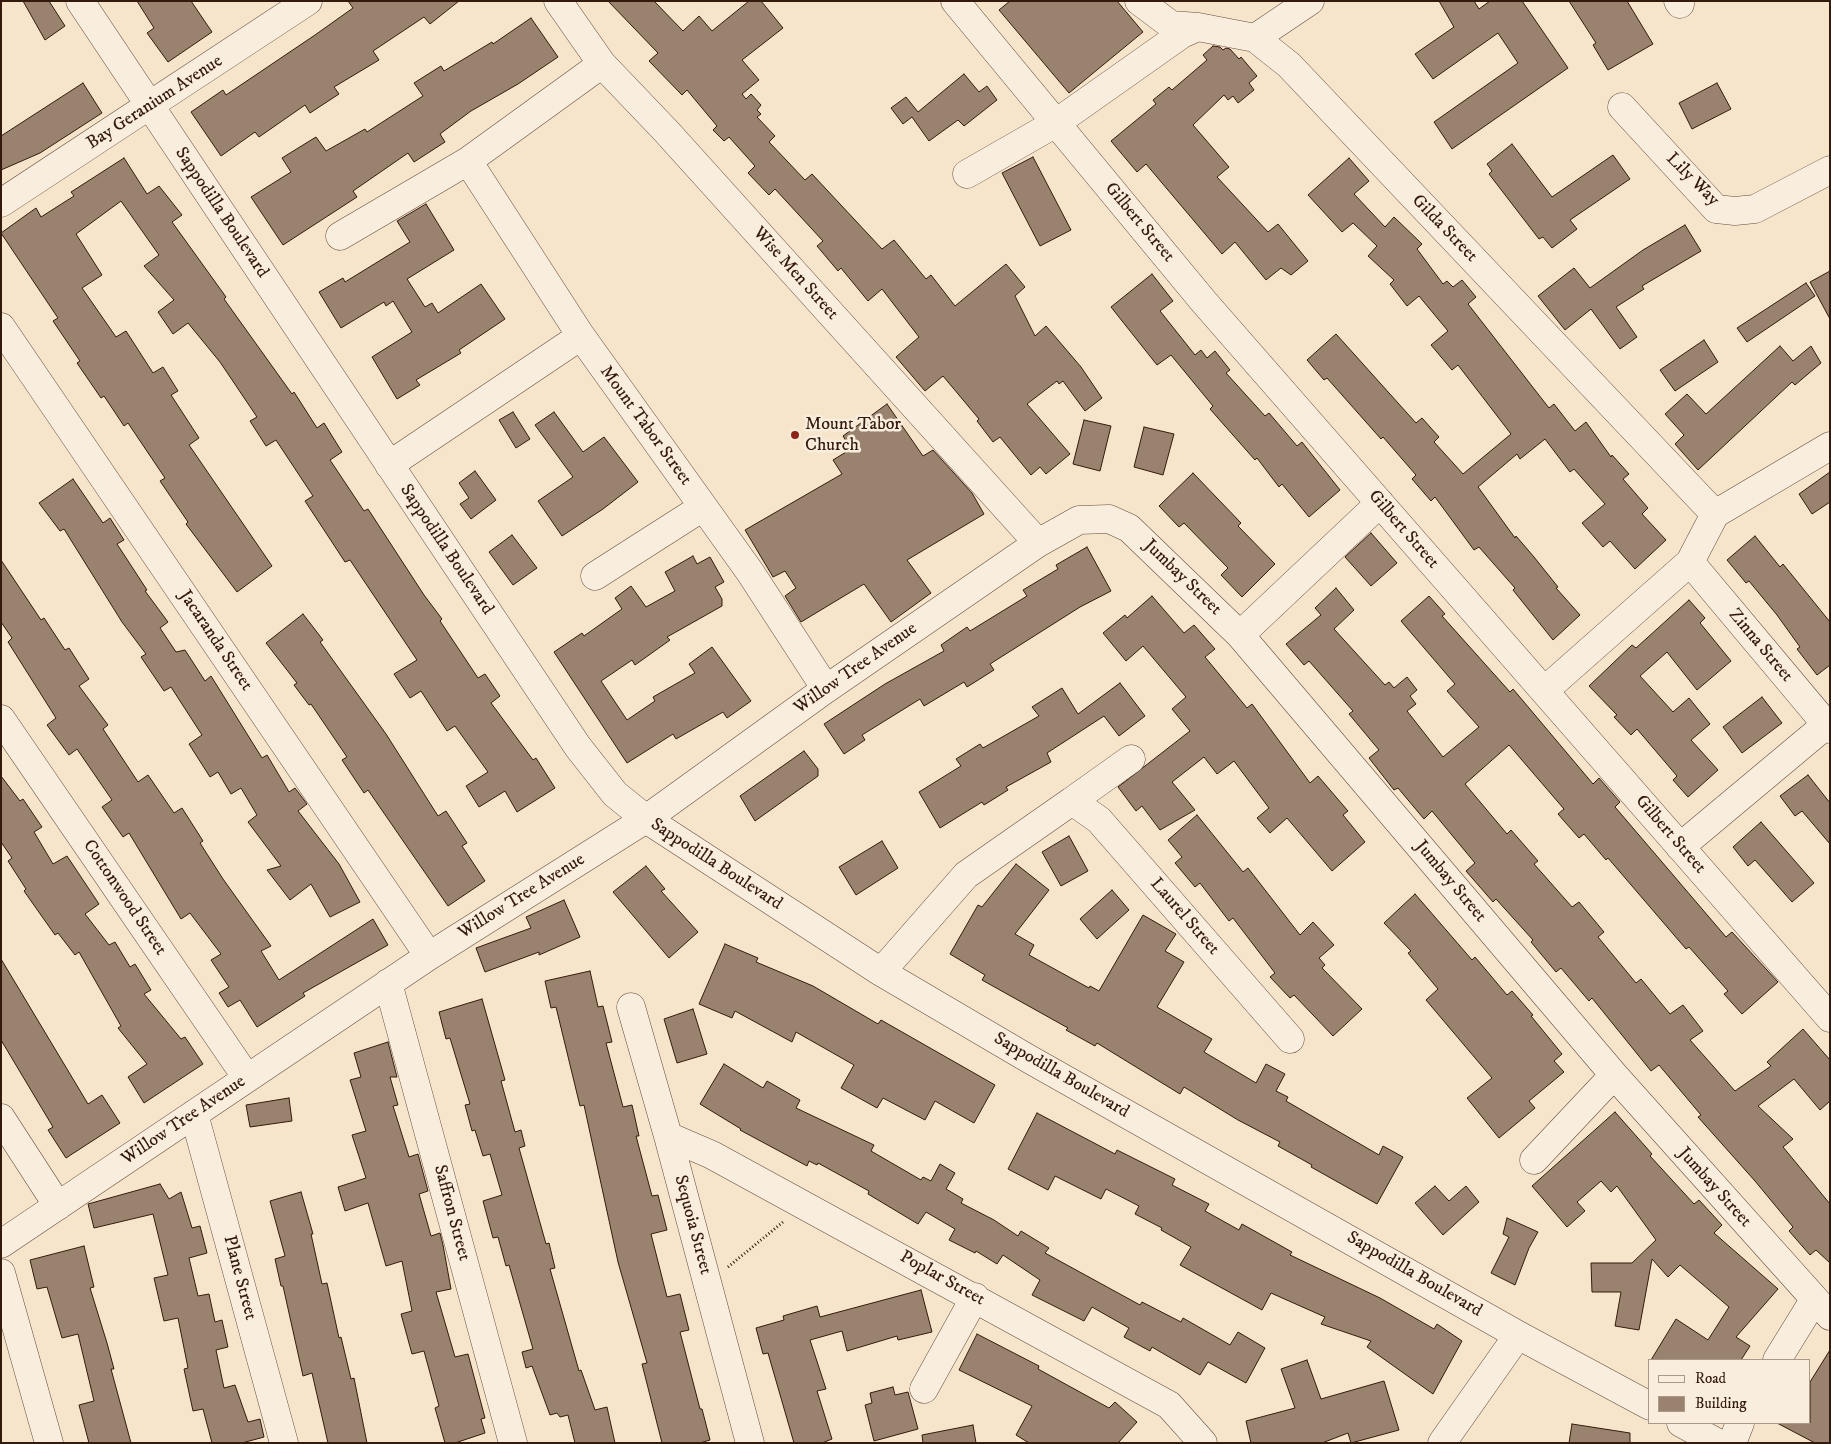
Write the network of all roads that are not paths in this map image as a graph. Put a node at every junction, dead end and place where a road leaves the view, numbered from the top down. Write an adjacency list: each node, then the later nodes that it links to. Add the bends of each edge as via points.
1 (80, 1): 10 (street, Sappodilla Boulevard)
2 (308, 1): 10 (street, Bay Geranium Avenue)
3 (955, 1): 12 (street, Gilbert Street)
4 (1139, 1): 7 (street, Gilda Street, via 1171,24)
5 (1310, 1): 8 (street)
6 (561, 2): 9 (street, Wise Men Street)
7 (1198, 27): 8 (street, Gilda Street); 12 (street, via 1182,34)
8 (1255, 38): 24 (street, Gilda Street, via 1289,65)
9 (602, 64): 13 (street); 25 (street, Wise Men Street)
10 (150, 106): 16 (street, Bay Geranium Avenue); 21 (street, Sappodilla Boulevard)
11 (1622, 107): 14 (street, Lily Way, via 1716,209 1755,209)
12 (1056, 123): 15 (street); 22 (street, Gilbert Street, via 1204,302)
13 (468, 161): 17 (street); 19 (street, Mount Tabor Street)
14 (1830, 170)
15 (967, 174)
16 (1, 203)
17 (340, 236)
18 (1, 327): 37 (street, Jacaranda Street)
19 (581, 336): 21 (street); 23 (street, Mount Tabor Street)
20 (1830, 446): 24 (street)
21 (389, 465): 35 (street, Sappodilla Boulevard, via 578,747 615,794)
22 (1380, 504): 28 (street); 30 (street, Gilbert Street)
23 (703, 507): 27 (street); 29 (street, Mount Tabor Street, via 750,572)
24 (1715, 514): 26 (street)
25 (1038, 543): 28 (street, Jumbay Street, via 1079,520 1109,519 1130,528); 29 (street, Willow Tree Avenue)
26 (1690, 562): 30 (street); 32 (street, Zinna Street)
27 (595, 576)
28 (1240, 634): 43 (street, Jumbay Street)
29 (826, 689): 35 (street, Willow Tree Avenue)
30 (1544, 691): 36 (street, Gilbert Street)
31 (1, 719): 44 (street, Cottonwood Street)
32 (1828, 727): 36 (street)
33 (1131, 759): 34 (street)
34 (1072, 801): 38 (street, via 966,876); 42 (street, Laurel Street, via 1099,820)
35 (646, 819): 37 (street, Willow Tree Avenue); 38 (street, Sappodilla Boulevard)
36 (1680, 847): 41 (street, Gilbert Street)
37 (429, 956): 39 (street, Willow Tree Avenue)
38 (881, 972): 54 (street, Sappodilla Boulevard, via 1028,1059)
39 (388, 983): 44 (street, Willow Tree Avenue); 62 (street, Saffron Street)
40 (630, 1007): 47 (street, Sequoia Street)
41 (1830, 1018)
42 (1290, 1040)
43 (1614, 1075): 48 (street); 53 (street, Jumbay Street)
44 (247, 1078): 45 (street, Willow Tree Avenue)
45 (194, 1114): 49 (street, Willow Tree Avenue); 61 (street, Plane Street)
46 (1, 1118): 49 (street)
47 (668, 1136): 52 (street, Poplar Street, via 712,1155); 63 (street, Sequoia Street)
48 (1534, 1160)
49 (58, 1206): 50 (street, Willow Tree Avenue)
50 (1, 1244)
51 (1, 1273): 60 (street)
52 (975, 1297): 56 (street); 64 (street, Poplar Street, via 1169,1405)
53 (1822, 1308): 55 (street)
54 (1518, 1335): 57 (street, Sappodilla Boulevard); 65 (street)
55 (1778, 1359)
56 (924, 1389)
57 (1648, 1405)
58 (1683, 1424): 66 (street)
59 (1740, 1424): 67 (street)
60 (49, 1443)
61 (284, 1443)
62 (513, 1443)
63 (750, 1443)
64 (1203, 1443)
65 (1442, 1443)
66 (1718, 1443)
67 (1732, 1443)

